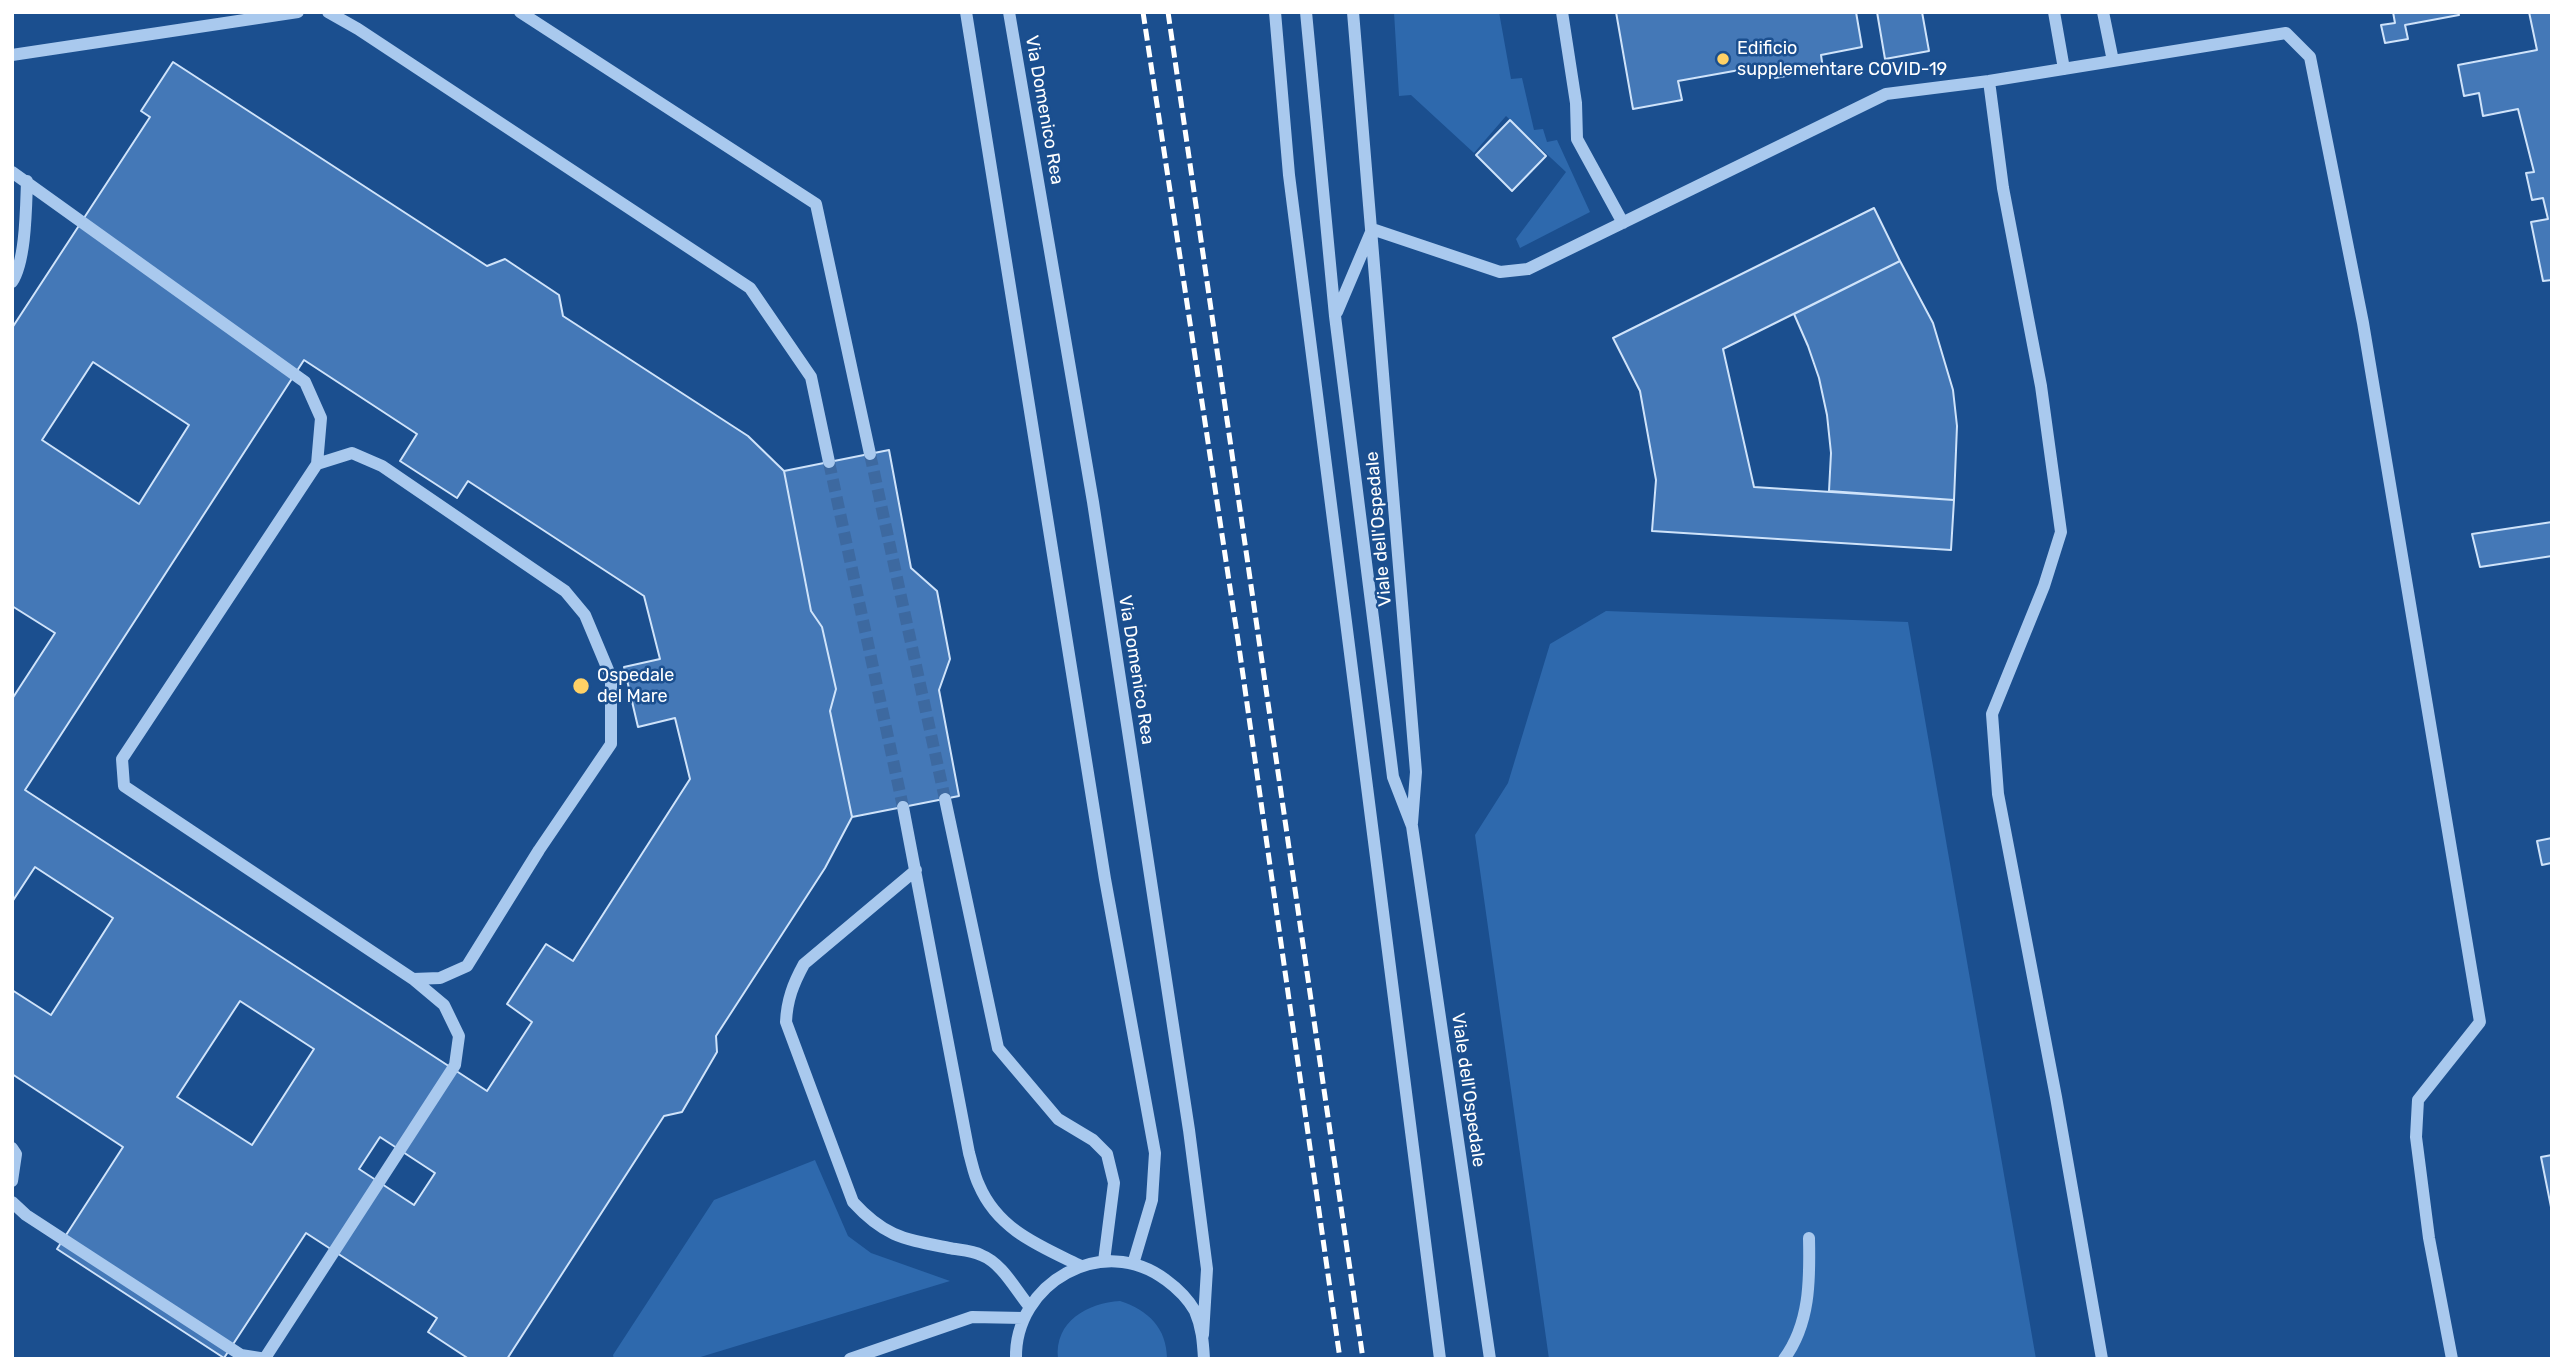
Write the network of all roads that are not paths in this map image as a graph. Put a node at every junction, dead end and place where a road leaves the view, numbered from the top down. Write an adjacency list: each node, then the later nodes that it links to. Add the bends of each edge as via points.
1 (298, 12): 12 (street)
2 (328, 12): 23 (street, via 750,288 811,377)
3 (520, 12): 22 (street, via 816,204)
4 (966, 12): 35 (street, via 1103,865 1155,1153 1152,1200)
5 (1010, 12): 38 (street, Via Domenico Rea, via 1093,502 1189,1130 1207,1269)
6 (1275, 12): 43 (street, via 1289,175)
7 (1307, 12): 21 (street, Viale dell'Ospedale)
8 (1353, 12): 19 (street, Viale dell'Ospedale)
9 (1562, 12): 18 (street, via 1577,139)
10 (2054, 12): 14 (street)
11 (2103, 12): 13 (street)
12 (12, 55)
13 (2113, 61): 14 (street); 47 (street, via 2286,33 2310,57 2363,323 2480,1022 2418,1100 2418,1150 2429,1238)
14 (2064, 69): 15 (street)
15 (1989, 81): 18 (street, via 1886,94); 46 (street, via 2061,532 1992,715 1997,781)
16 (12, 172): 17 (street)
17 (27, 181): 20 (street, via 25,226); 24 (street, via 305,382 321,418)
18 (1623, 223): 19 (street, via 1528,269 1500,272)
19 (1372, 229): 21 (street, Viale dell'Ospedale); 27 (street, Viale dell'Ospedale, via 1416,772)
20 (12, 282)
21 (1335, 316): 27 (street, Viale dell'Ospedale, via 1393,777)
22 (870, 454)
23 (829, 462)
24 (317, 464): 29 (street, via 122,759 124,786); 29 (street, via 352,453 382,466 565,591 585,615 611,677 611,744 467,966 440,978)
25 (945, 799): 34 (street, via 998,1048 1058,1119 1107,1154 1114,1183)
26 (903, 807): 28 (street)
27 (1412, 826): 44 (street, Viale dell'Ospedale)
28 (916, 870): 36 (street, via 978,1184 1005,1224); 37 (street, via 804,964 787,1002 786,1022 853,1202 890,1234 981,1254 997,1265)
29 (413, 979): 39 (street, via 444,1005 459,1036 455,1065)
30 (12, 1148): 31 (street, via 16,1154)
31 (12, 1181)
32 (12, 1202): 39 (street, via 241,1355)
33 (1809, 1238): 45 (street, via 1810,1290 1795,1344)
34 (1104, 1261): 35 (street); 36 (street)
35 (1133, 1264): 38 (street, via 1157,1273 1178,1289 1194,1310)
36 (1081, 1266): 37 (street, via 1043,1289)
37 (1026, 1312): 40 (street, via 972,1317); 41 (street, via 1015,1344)
38 (1203, 1335): 42 (street, Via Domenico Rea)
39 (266, 1358)
40 (850, 1359)
41 (1016, 1359)
42 (1204, 1359)
43 (1440, 1359)
44 (1490, 1359)
45 (1784, 1359)
46 (2102, 1359)
47 (2452, 1359)

